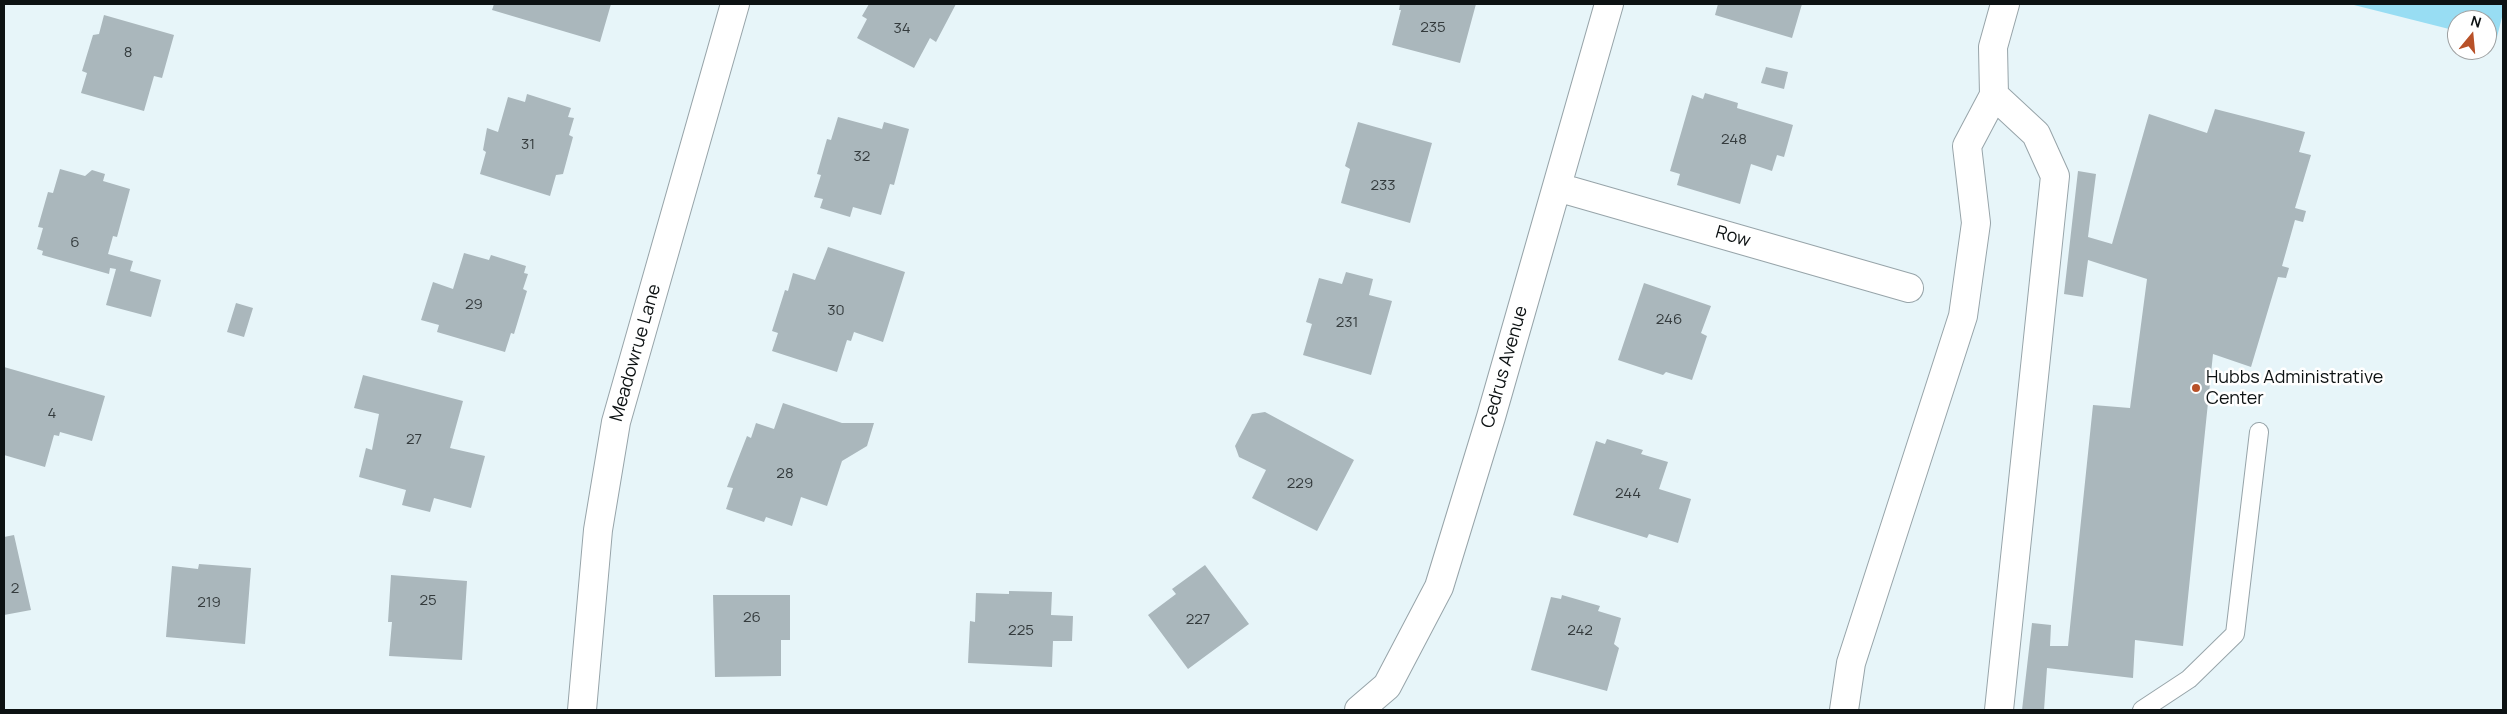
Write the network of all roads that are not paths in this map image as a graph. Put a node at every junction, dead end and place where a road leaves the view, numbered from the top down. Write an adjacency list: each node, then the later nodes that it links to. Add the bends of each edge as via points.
1 (735, 4): 8 (street, Meadowrue Lane, via 616,422 598,530)
2 (1609, 4): 5 (street, Cedrus Avenue)
3 (2005, 4): 4 (street, via 1993,48)
4 (1994, 95): 10 (street, via 1967,146 1976,223 1963,316 1851,663); 11 (street, via 2036,134 2055,176)
5 (1557, 187): 6 (street, Row); 9 (street, Cedrus Avenue, via 1439,587 1387,686)
6 (1909, 288)
7 (2259, 432): 12 (lane, via 2234,634 2189,680)
8 (582, 710)
9 (1359, 710)
10 (1844, 710)
11 (1998, 710)
12 (2142, 710)

